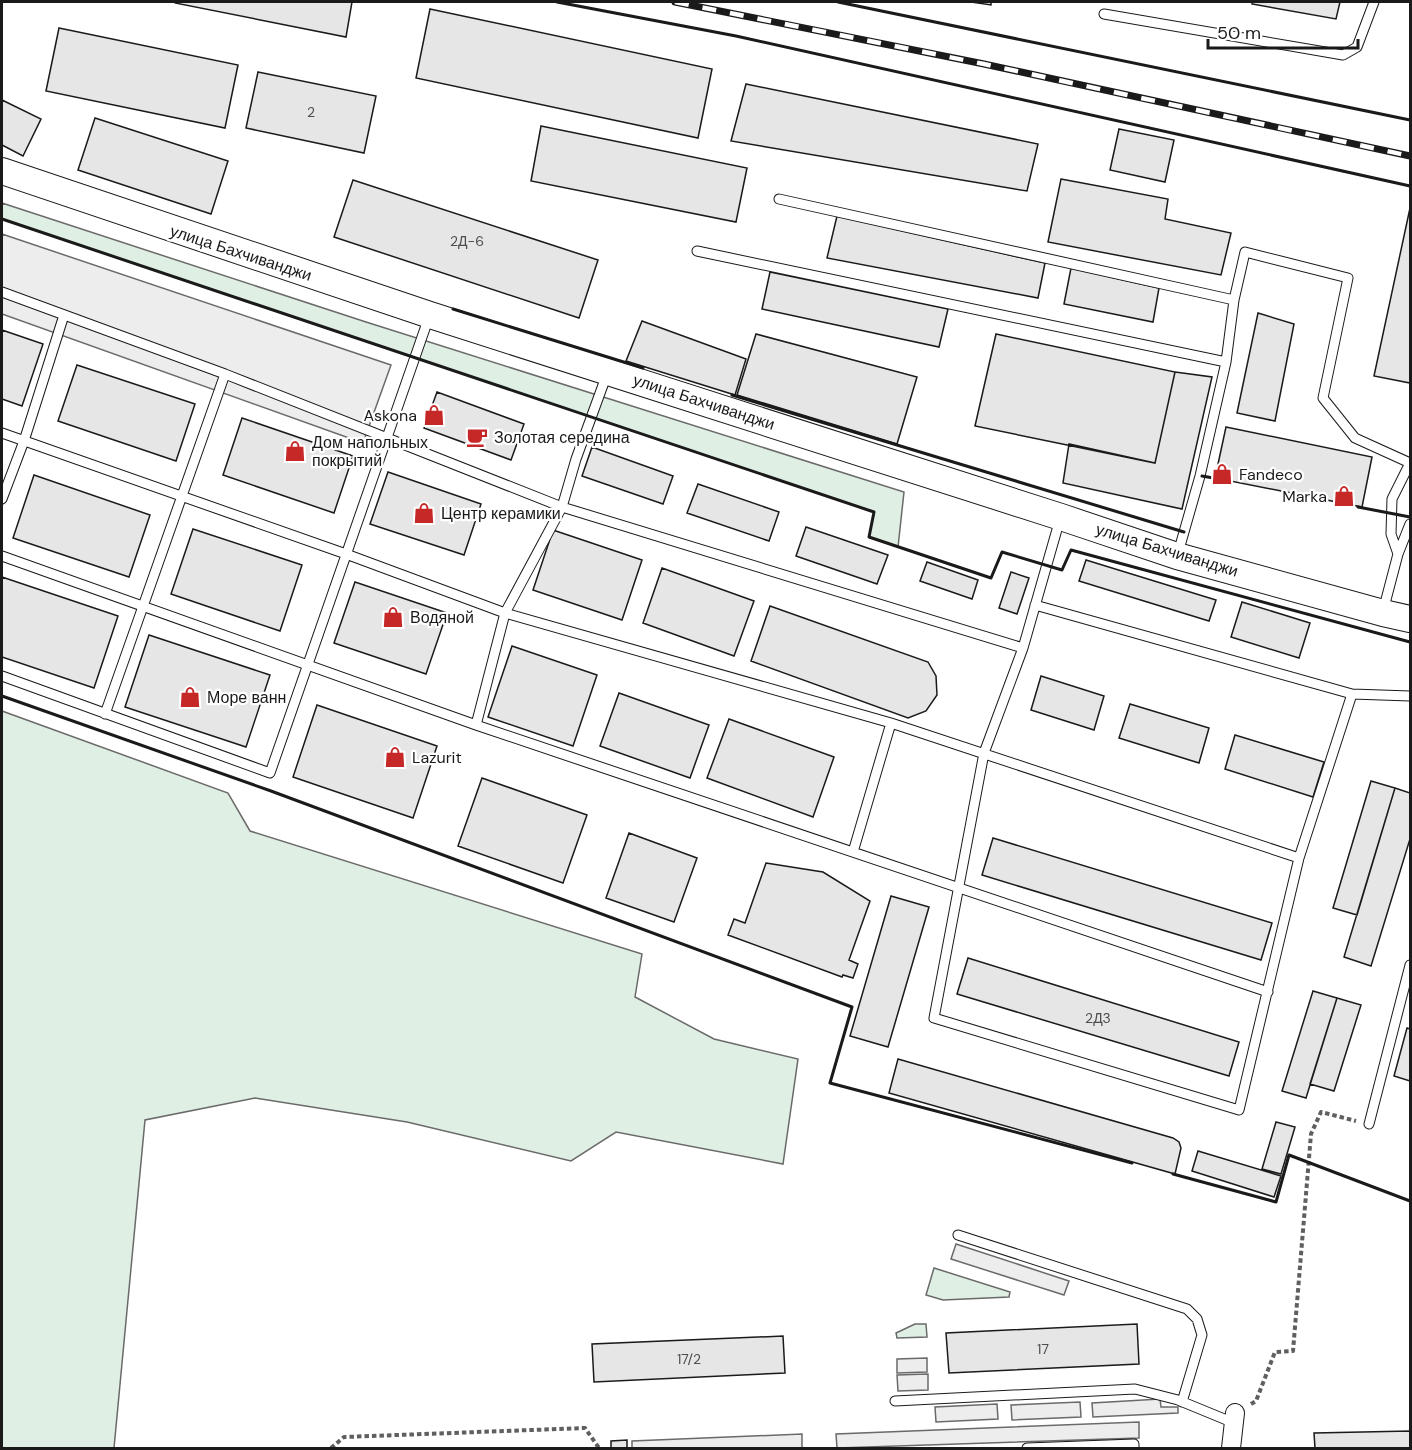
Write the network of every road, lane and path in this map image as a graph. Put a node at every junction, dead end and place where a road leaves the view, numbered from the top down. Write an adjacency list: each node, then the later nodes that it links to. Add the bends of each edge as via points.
1 (1374, 2): 2 (lane, via 1357,47 1343,55)
2 (1104, 14)
3 (2, 171): 9 (main road, улица Бахчиванджи)
4 (779, 199): 7 (lane)
5 (697, 250): 10 (lane)
6 (2, 292): 8 (lane)
7 (1234, 300): 10 (lane); 16 (lane, via 1245,252 1348,278 1323,398 1355,438)
8 (64, 315): 12 (lane); 15 (lane)
9 (430, 315): 11 (main road, улица Бахчиванджи); 14 (lane)
10 (1226, 362): 25 (lane)
11 (608, 371): 19 (lane); 20 (main road, улица Бахчиванджи)
12 (225, 374): 14 (lane); 17 (lane)
13 (2, 433): 15 (lane)
14 (388, 437): 19 (lane); 22 (lane)
15 (24, 441): 17 (lane); 18 (lane)
16 (1410, 464): 23 (lane, via 1392,499 1390,534)
17 (181, 497): 22 (lane); 27 (lane)
18 (2, 499)
19 (562, 507): 29 (lane); 31 (lane)
20 (1061, 517): 25 (main road, улица Бахчиванджи); 26 (lane)
21 (1410, 525): 23 (lane)
22 (346, 554): 29 (lane); 32 (lane)
23 (1398, 554): 28 (lane)
24 (2, 556): 27 (lane)
25 (1177, 556): 28 (main road, улица Бахчиванджи)
26 (1035, 605): 31 (lane); 34 (lane)
27 (143, 606): 32 (lane); 36 (lane)
28 (1383, 613): 30 (main road, улица Бахчиванджи)
29 (505, 614): 37 (lane); 38 (lane)
30 (1410, 619)
31 (1023, 648): 39 (lane)
32 (308, 663): 36 (lane, via 270,773); 38 (lane)
33 (2, 676): 36 (lane)
34 (1352, 694): 35 (lane); 41 (lane)
35 (1410, 696)
36 (105, 714)
37 (891, 723): 39 (lane); 40 (lane)
38 (476, 725): 40 (lane)
39 (984, 753): 41 (lane); 42 (lane)
40 (853, 852): 42 (lane)
41 (1299, 858): 44 (lane)
42 (960, 888): 44 (lane); 44 (lane, via 934,1018 1239,1110)
43 (1410, 966): 45 (lane)
44 (1268, 992)
45 (1369, 1124): 49 (path, via 1321,1112 1311,1134 1293,1351 1275,1352 1256,1401)
46 (958, 1235): 48 (lane, via 1187,1310 1197,1319 1202,1335)
47 (895, 1401): 48 (lane, via 1135,1389)
48 (1182, 1402): 49 (lane)
49 (1234, 1418): 54 (street)
50 (331, 1449): 51 (path, via 344,1437 585,1428)
51 (599, 1449)
52 (1027, 1449): 53 (lane, via 1134,1444)
53 (1134, 1449)
54 (1231, 1449)

